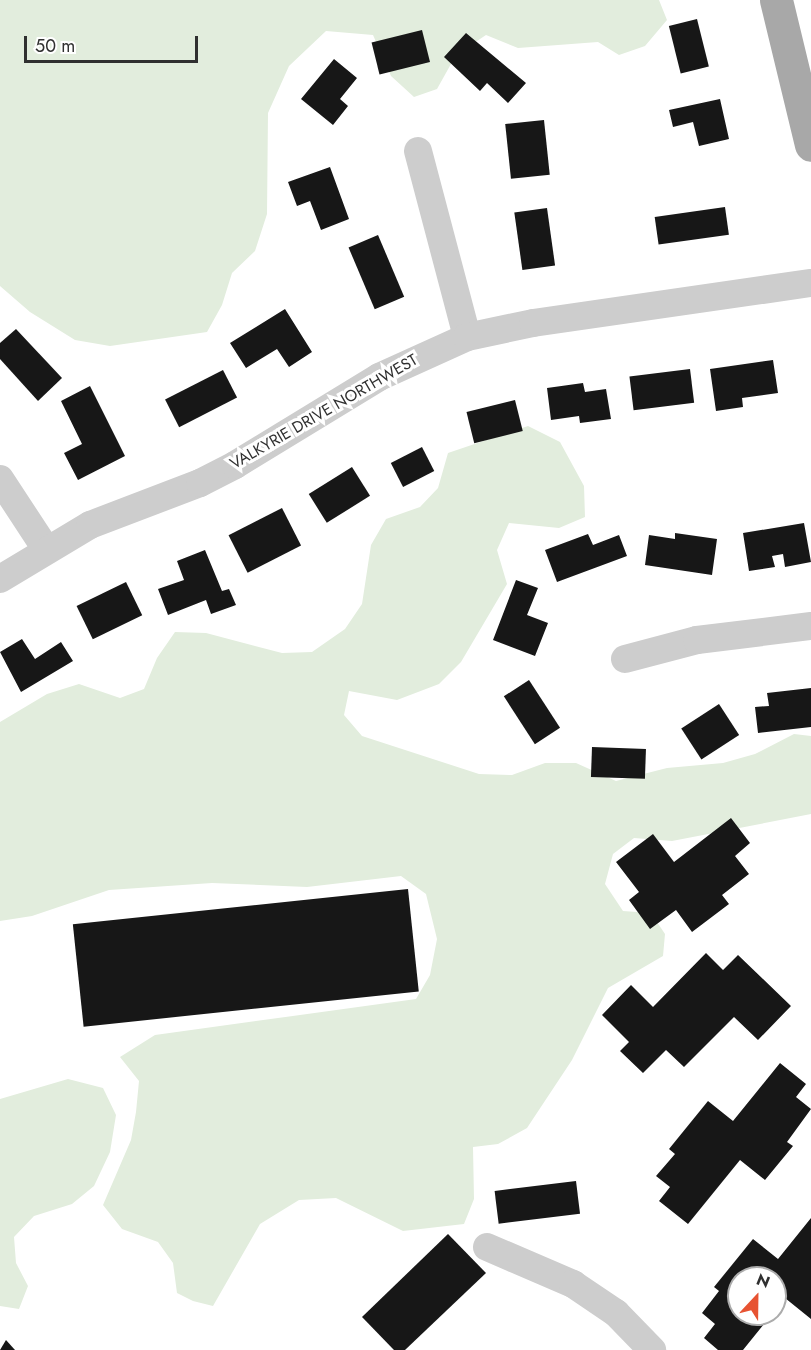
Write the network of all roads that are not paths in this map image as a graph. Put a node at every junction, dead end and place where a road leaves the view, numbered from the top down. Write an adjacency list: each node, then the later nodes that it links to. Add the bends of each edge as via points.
1 (776, 0): 2 (main road)
2 (811, 145)
3 (418, 151): 5 (street)
4 (811, 283): 5 (street, VALKYRIE DRIVE NORTHWEST, via 533,323)
5 (467, 337): 7 (street, VALKYRIE DRIVE NORTHWEST, via 405,363 209,478 115,513)
6 (0, 479): 7 (street)
7 (46, 549): 8 (street, VALKYRIE DRIVE NORTHWEST)
8 (0, 579)
9 (811, 626): 10 (street, via 697,640)
10 (625, 659)
11 (487, 1247): 12 (street, via 573,1284 616,1313)
12 (652, 1350)

